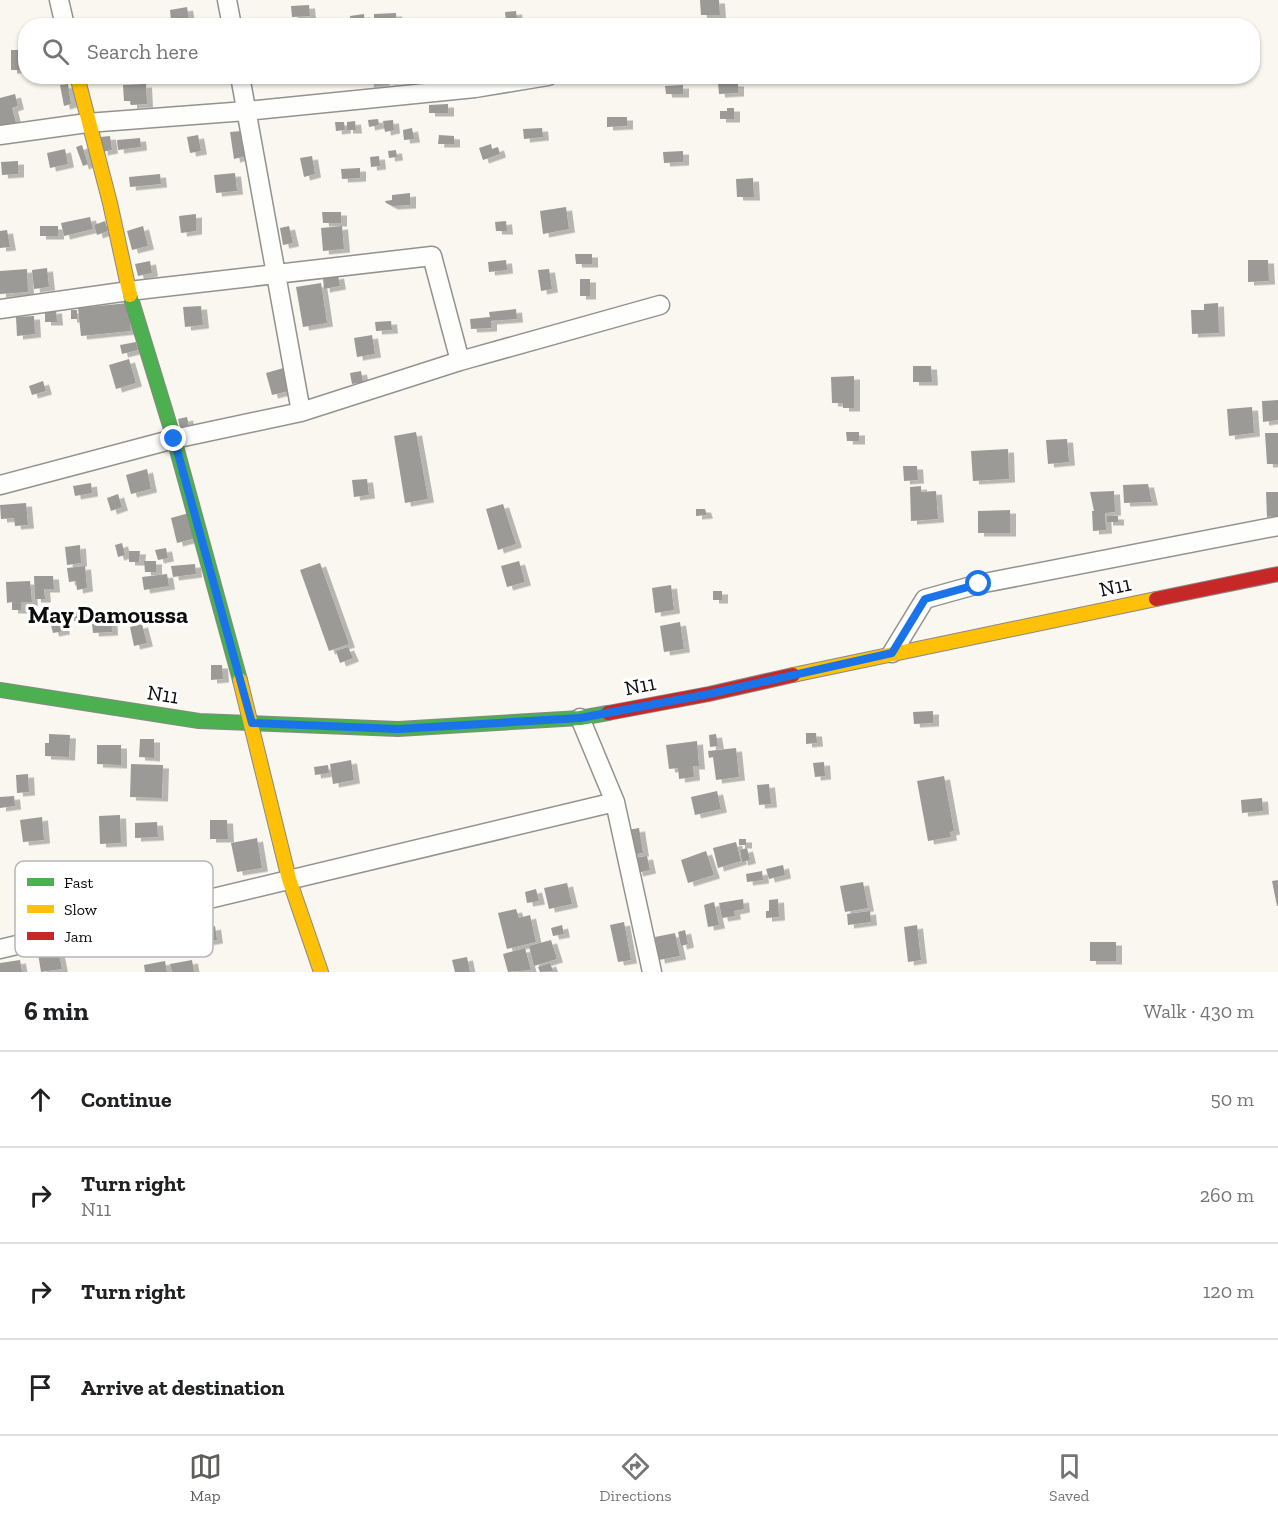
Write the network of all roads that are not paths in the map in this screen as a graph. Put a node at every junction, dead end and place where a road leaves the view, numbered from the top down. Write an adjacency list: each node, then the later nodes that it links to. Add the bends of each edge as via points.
1 (59, 0): 3 (street)
2 (227, 0): 4 (street)
3 (63, 18)
4 (230, 18)
5 (79, 84): 9 (main road)
6 (241, 84): 8 (street)
7 (495, 84): 8 (street)
8 (246, 111): 9 (street); 11 (street)
9 (87, 123): 10 (street); 12 (main road)
10 (0, 135)
11 (275, 273): 12 (street); 15 (street, via 432,256); 16 (street)
12 (129, 291): 14 (street); 17 (main road)
13 (660, 305): 15 (street)
14 (0, 309)
15 (460, 361): 16 (street)
16 (301, 412): 17 (street)
17 (174, 439): 18 (street); 24 (main road)
18 (0, 485)
19 (1278, 526): 21 (street, via 979,584 925,599)
20 (1278, 574): 21 (main road, N11)
21 (892, 653): 23 (main road, N11)
22 (0, 690): 24 (main road, N11, via 199,721)
23 (580, 718): 24 (main road, N11, via 398,729); 25 (street)
24 (252, 723): 26 (main road)
25 (615, 802): 26 (street); 31 (street)
26 (289, 879): 27 (street); 30 (main road)
27 (213, 897)
28 (15, 945): 29 (street)
29 (0, 949)
30 (321, 972)
31 (652, 972)

